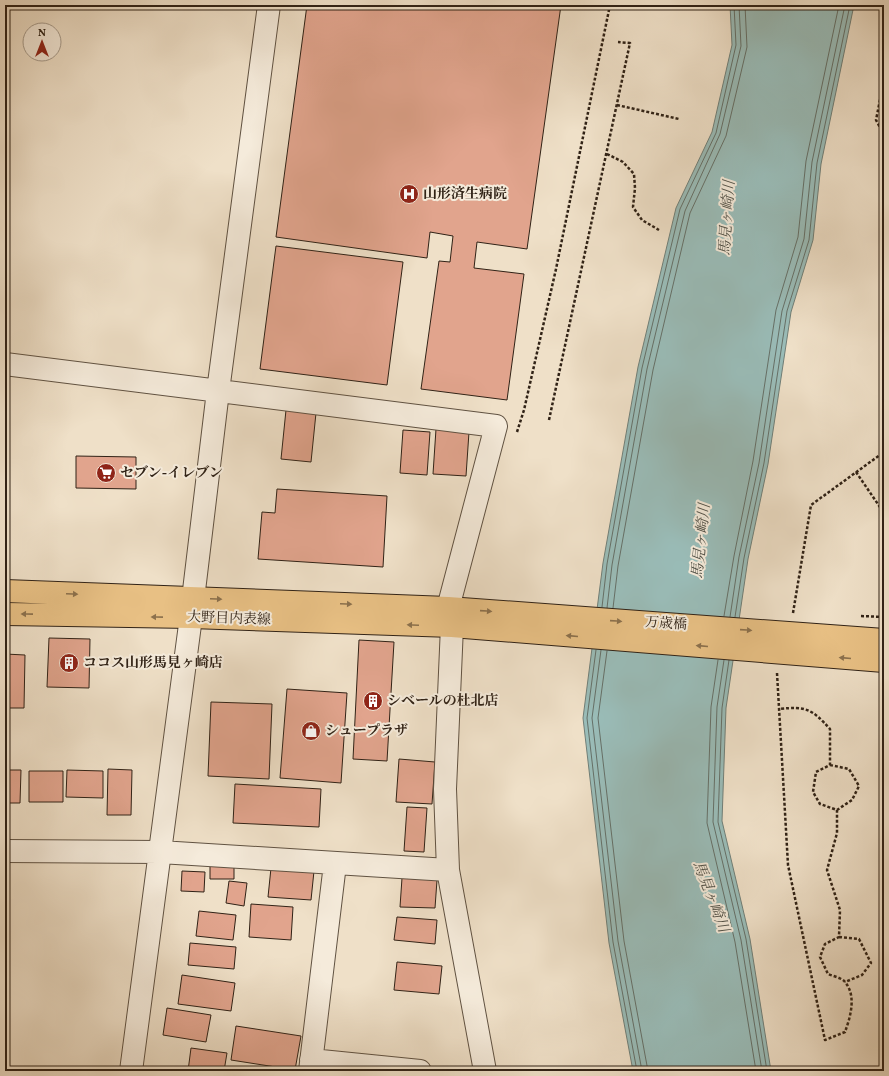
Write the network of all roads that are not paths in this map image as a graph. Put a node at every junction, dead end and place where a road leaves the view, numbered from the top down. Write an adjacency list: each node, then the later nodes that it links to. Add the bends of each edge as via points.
1 (269, 5): 3 (street)
2 (5, 364): 3 (street)
3 (218, 391): 5 (street); 7 (street, via 496,426)
4 (5, 591): 5 (main road, 大野目内表線, one-way to 5)
5 (192, 608): 6 (main road, 大野目内表線, one-way to 6); 7 (main road, 大野目内表線); 11 (street)
6 (5, 614)
7 (450, 617): 8 (main road, 万歳橋, one-way to 8); 9 (main road, 万歳橋, one-way to 7); 13 (street, via 445,789)
8 (884, 640)
9 (884, 661)
10 (5, 852): 11 (street)
11 (160, 852): 12 (street); 15 (street)
12 (335, 864): 13 (street); 14 (street)
13 (448, 870): 17 (street)
14 (310, 1065): 16 (street)
15 (131, 1071)
16 (420, 1071)
17 (485, 1071)

